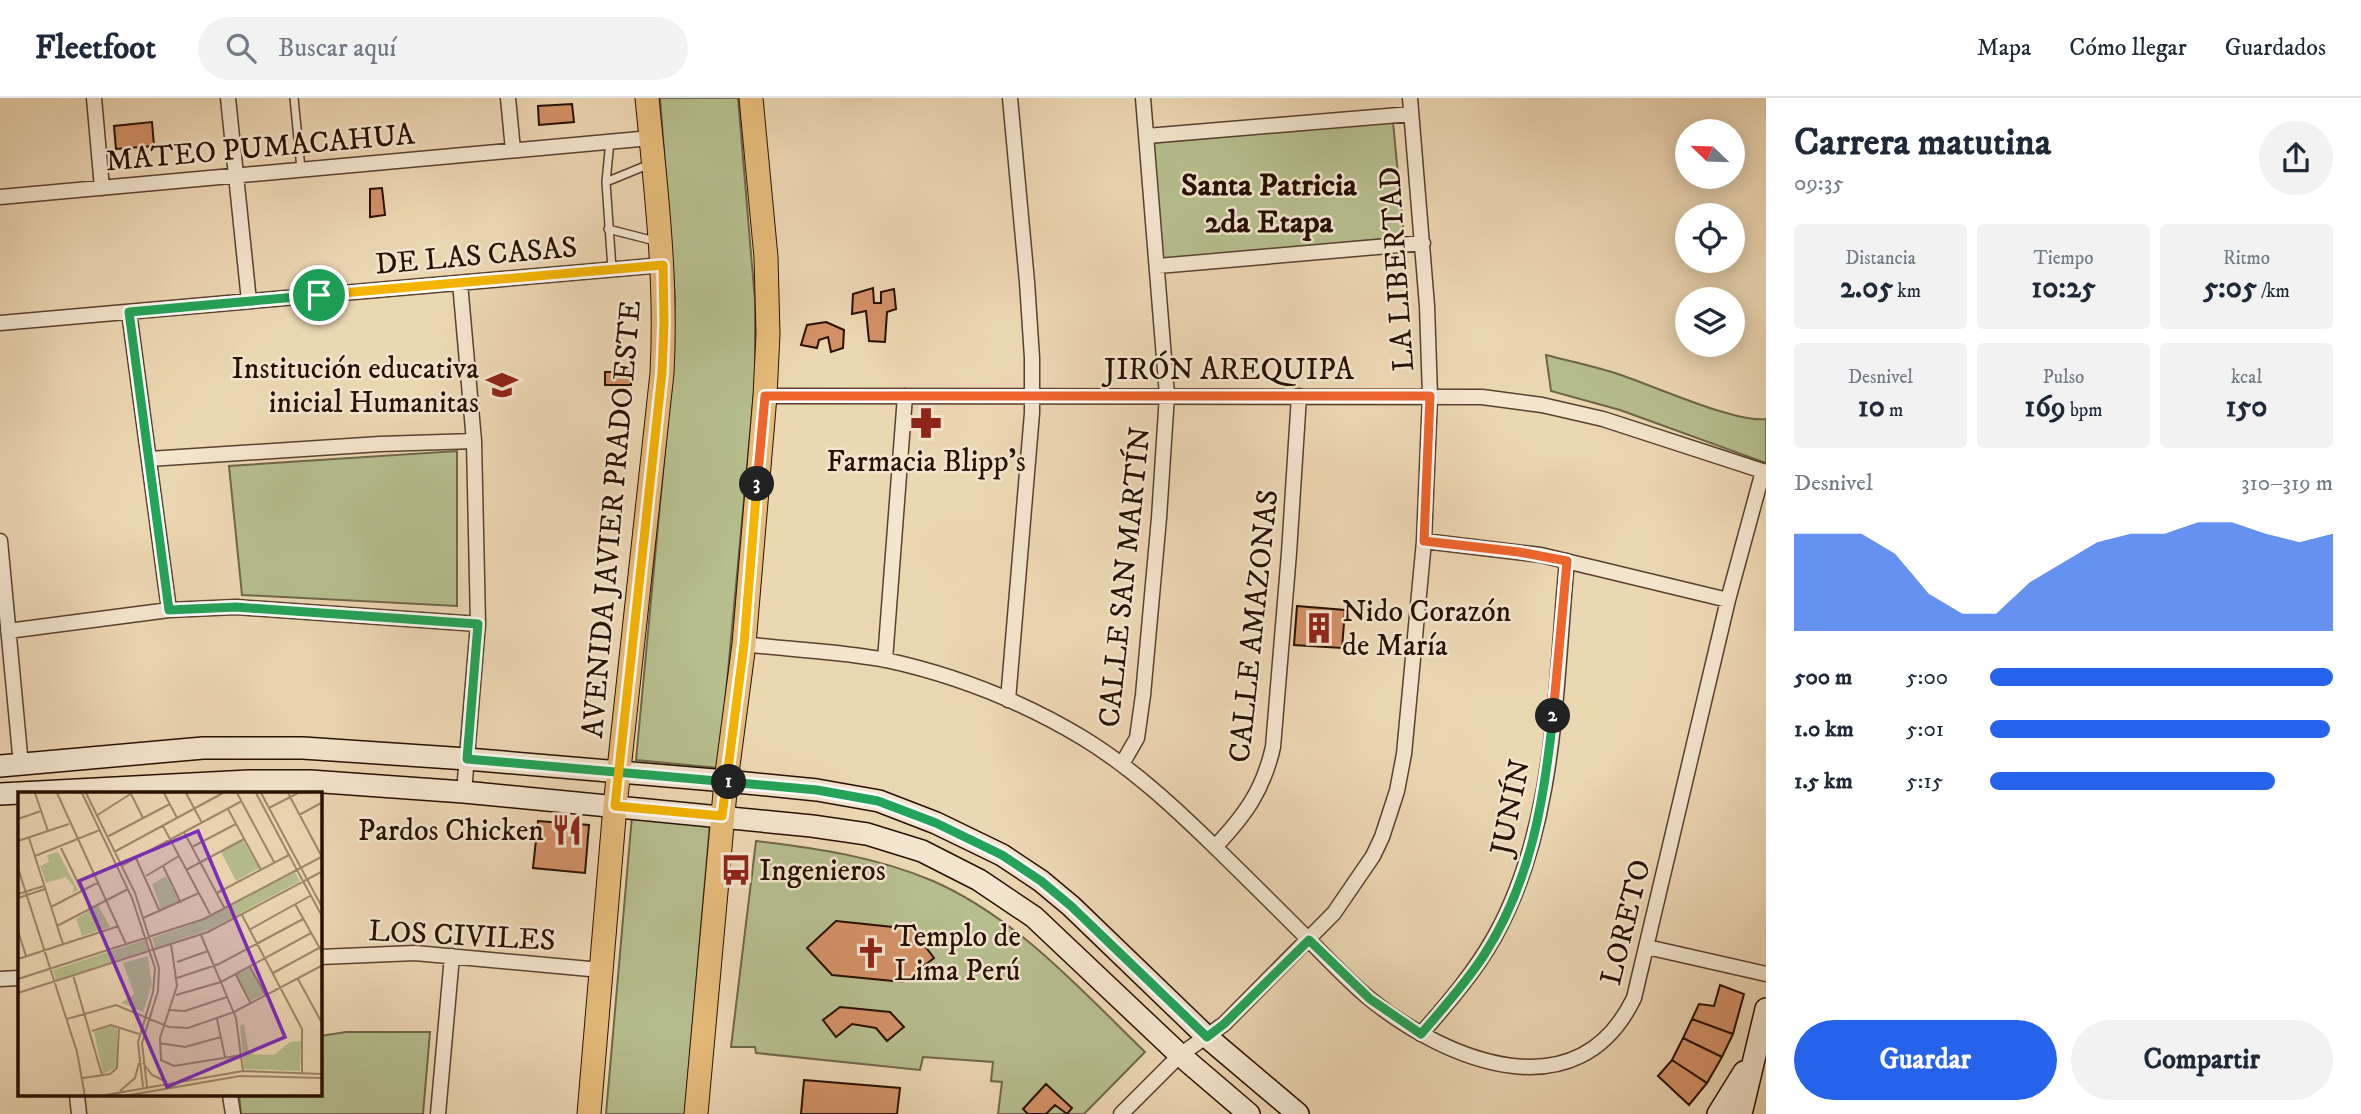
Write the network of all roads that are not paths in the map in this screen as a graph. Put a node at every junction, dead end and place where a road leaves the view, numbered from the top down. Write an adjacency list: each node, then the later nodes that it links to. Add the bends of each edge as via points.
1 (94, 98): 19 (street)
2 (228, 98): 17 (street)
3 (295, 98): 16 (lane)
4 (508, 98): 14 (street)
5 (647, 98): 12 (main road, AVENIDA JAVIER PRADO ESTE)
6 (751, 98): 31 (main road, via 766,257)
7 (1010, 98): 33 (street)
8 (1143, 98): 11 (street, CALLE SAN MARTÍN)
9 (1410, 98): 10 (street, LA LIBERTAD)
10 (1411, 114): 11 (street); 22 (street, LA LIBERTAD)
11 (1147, 136): 24 (street, CALLE SAN MARTÍN)
12 (651, 138): 13 (street, MATEO PUMACAHUA); 15 (main road, AVENIDA JAVIER PRADO ESTE)
13 (610, 141): 14 (street, MATEO PUMACAHUA); 18 (lane)
14 (513, 150): 16 (street, MATEO PUMACAHUA)
15 (653, 162): 18 (lane); 23 (main road, AVENIDA JAVIER PRADO ESTE)
16 (301, 169): 17 (street, MATEO PUMACAHUA)
17 (237, 175): 19 (street, MATEO PUMACAHUA); 27 (street)
18 (606, 182): 21 (lane)
19 (102, 188): 20 (street, MATEO PUMACAHUA)
20 (0, 197)
21 (608, 229): 23 (lane); 25 (lane)
22 (1423, 243): 24 (street); 35 (street, LA LIBERTAD)
23 (662, 253): 25 (street, DE LAS CASAS); 52 (main road, AVENIDA JAVIER PRADO ESTE, via 662,373)
24 (1158, 266): 30 (street, CALLE SAN MARTÍN)
25 (612, 269): 26 (street, DE LAS CASAS)
26 (460, 283): 27 (street, DE LAS CASAS); 36 (street)
27 (249, 301): 28 (street, DE LAS CASAS)
28 (129, 312): 29 (street, DE LAS CASAS); 37 (street)
29 (0, 323)
30 (1167, 395): 33 (street, JIRÓN AREQUIPA); 34 (street, JIRÓN AREQUIPA); 50 (street, CALLE SAN MARTÍN, via 1140,724)
31 (765, 396): 32 (street, JIRÓN AREQUIPA); 46 (main road)
32 (905, 396): 33 (street, JIRÓN AREQUIPA); 47 (street)
33 (1032, 396): 48 (street)
34 (1299, 396): 35 (street, JIRÓN AREQUIPA); 61 (street, CALLE AMAZONAS, via 1273,747 1251,805)
35 (1430, 396): 38 (street, JIRÓN AREQUIPA, via 1542,405 1603,419); 40 (street, LA LIBERTAD)
36 (474, 441): 37 (street); 44 (street)
37 (149, 459): 43 (street)
38 (1764, 472): 42 (street, LORETO)
39 (0, 541): 45 (street)
40 (1424, 541): 41 (street); 62 (street, LA LIBERTAD, via 1404,754 1390,814 1362,875)
41 (1567, 561): 42 (street); 71 (street, JUNÍN, via 1547,772 1529,858 1513,900 1483,955)
42 (1728, 600): 63 (street, LORETO)
43 (169, 610): 44 (street, via 236,607); 45 (street)
44 (478, 624): 49 (street)
45 (8, 631): 51 (street)
46 (744, 644): 47 (street, LORETO); 53 (main road)
47 (885, 660): 48 (street, LORETO, via 944,675)
48 (1008, 700): 50 (street, LORETO)
49 (467, 759): 51 (street, via 257,746); 52 (street); 56 (street)
50 (1122, 764): 61 (street, LORETO)
51 (11, 765)
52 (620, 771): 53 (street); 59 (main road, AVENIDA JAVIER PRADO ESTE)
53 (726, 781): 60 (main road); 72 (street, via 878,801 1002,855 1071,906)
54 (208, 789): 55 (street); 56 (street, via 290,780)
55 (83, 792)
56 (464, 792): 59 (street)
57 (0, 794): 58 (street)
58 (18, 794)
59 (615, 806): 60 (street); 66 (main road, AVENIDA JAVIER PRADO ESTE)
60 (722, 816): 74 (street, via 867,834 922,851 979,880 1034,917); 81 (main road)
61 (1215, 847): 62 (street, LORETO)
62 (1309, 940): 71 (street, LORETO, via 1370,999); 72 (street, LA LIBERTAD)
63 (1647, 947): 67 (street); 71 (street, LORETO, via 1634,999 1620,1025 1591,1053 1565,1066 1524,1070 1490,1064)
64 (452, 956): 65 (street, LOS CIVILES); 66 (street, LOS CIVILES); 79 (street)
65 (322, 957)
66 (601, 970): 80 (main road, AVENIDA JAVIER PRADO ESTE)
67 (1766, 974)
68 (18, 978): 69 (street)
69 (0, 979)
70 (1766, 1009): 73 (street)
71 (1421, 1034)
72 (1207, 1037): 74 (street, LA LIBERTAD); 84 (street)
73 (1756, 1049): 85 (street); 86 (street)
74 (1180, 1055): 82 (street, LA LIBERTAD); 83 (street)
75 (77, 1096): 77 (street)
76 (230, 1096): 78 (street)
77 (79, 1114)
78 (233, 1114)
79 (438, 1114)
80 (589, 1114)
81 (696, 1114)
82 (1121, 1114)
83 (1248, 1114)
84 (1298, 1114)
85 (1718, 1114)
86 (1741, 1114)

